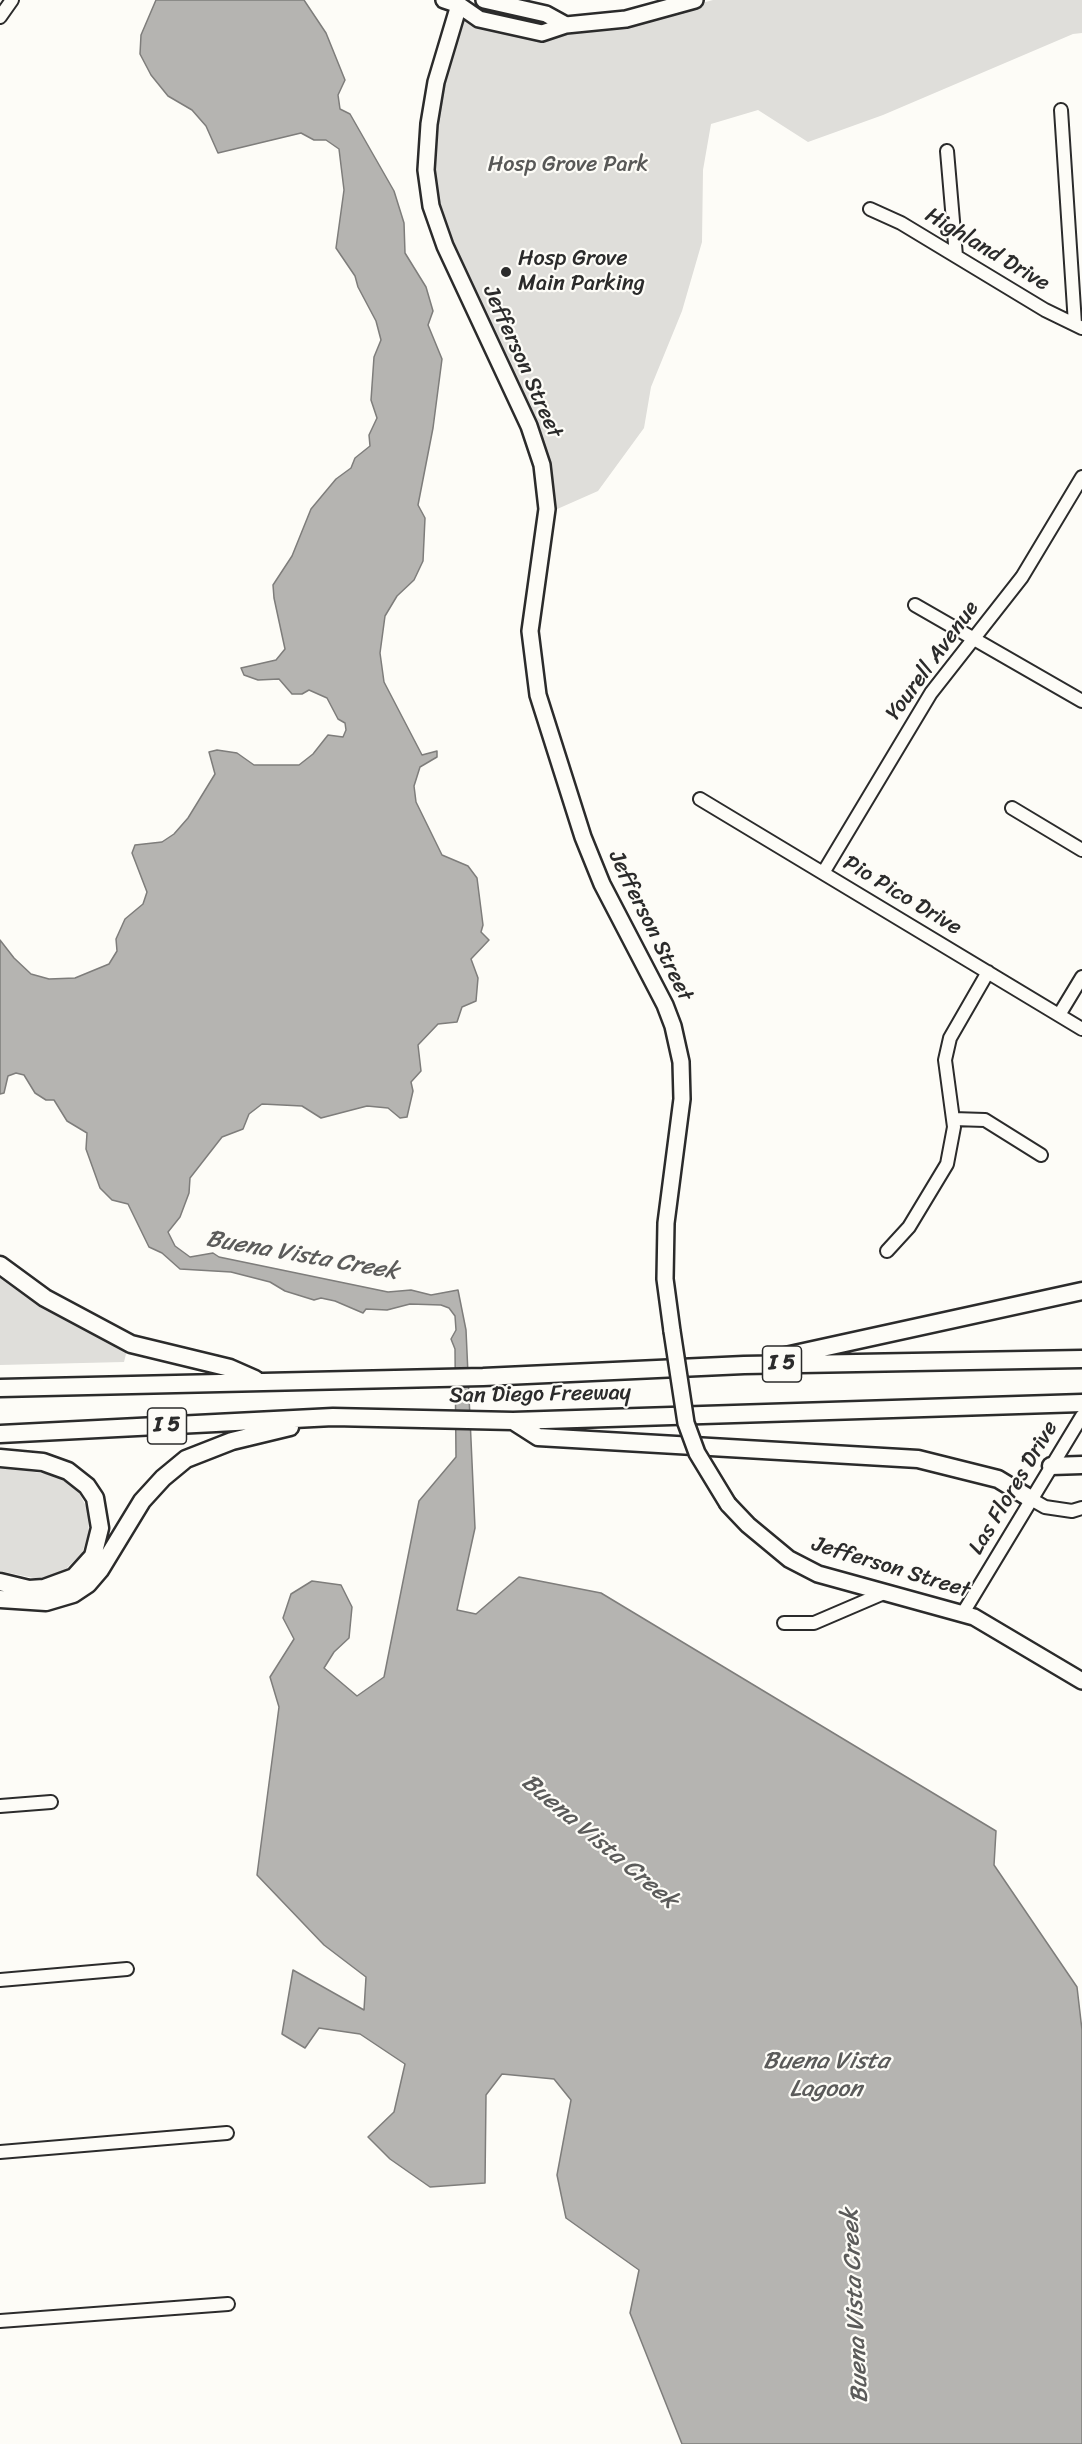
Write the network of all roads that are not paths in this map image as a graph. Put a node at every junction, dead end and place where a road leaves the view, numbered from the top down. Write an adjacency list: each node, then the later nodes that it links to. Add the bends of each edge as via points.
1 (12, 0): 5 (street)
2 (482, 0): 4 (main road); 6 (main road, via 546,14)
3 (695, 0): 6 (main road, via 626,19)
4 (451, 3): 6 (main road, via 478,19 524,31 542,33); 44 (main road, Jefferson Street, bridge, via 429,124 426,170 431,206 444,246 529,426 542,465 547,509 530,631 538,695 583,837 602,884 665,1005 681,1062 682,1099 666,1223 665,1279 686,1423 697,1453 728,1504 748,1525 789,1559 818,1574)
5 (0, 17)
6 (566, 25)
7 (1061, 110): 11 (street)
8 (947, 151): 10 (street)
9 (870, 209): 10 (street, Highland Drive)
10 (956, 256): 11 (street, Highland Drive)
11 (1078, 326)
12 (1082, 477): 14 (street, Yourell Avenue, via 1022,577)
13 (915, 605): 14 (street)
14 (973, 636): 15 (street); 19 (street, Yourell Avenue, via 931,693)
15 (1082, 701)
16 (700, 799): 19 (street, Pio Pico Drive)
17 (1012, 808): 18 (street)
18 (1082, 850)
19 (823, 873): 20 (street, Pio Pico Drive)
20 (988, 972): 22 (street, Pio Pico Drive); 24 (street, via 950,1038 945,1060)
21 (1082, 977): 22 (street)
22 (1059, 1015): 23 (street, Pio Pico Drive)
23 (1082, 1029)
24 (953, 1119): 25 (street, via 985,1120); 26 (street, via 947,1164 909,1227)
25 (1041, 1155)
26 (887, 1251)
27 (0, 1265): 31 (highway, via 45,1298 131,1344 230,1368)
28 (1082, 1291): 30 (highway)
29 (1082, 1359): 30 (highway, San Diego Freeway / I 5)
30 (744, 1365): 31 (highway, San Diego Freeway / I 5, via 483,1377)
31 (261, 1381): 32 (highway, San Diego Freeway / I 5)
32 (0, 1388)
33 (1082, 1403): 36 (highway, San Diego Freeway / I 5)
34 (1082, 1416): 40 (street, Las Flores Drive)
35 (333, 1417): 36 (highway, San Diego Freeway / I 5); 37 (highway, San Diego Freeway / I 5); 45 (highway, via 232,1441 186,1459 142,1501 88,1584 59,1600 31,1603)
36 (513, 1421): 41 (highway, via 538,1437 918,1459 998,1479)
37 (0, 1434)
38 (0, 1458): 43 (highway, via 43,1462 68,1471 95,1498 100,1528 93,1556 74,1577 44,1588 29,1589)
39 (1082, 1465): 40 (highway)
40 (1051, 1466): 41 (street, Las Flores Drive)
41 (1031, 1499): 42 (street, via 1045,1507); 46 (street, Las Flores Drive)
42 (1082, 1509)
43 (0, 1582)
44 (884, 1593): 46 (main road, Jefferson Street); 47 (street, via 814,1623)
45 (0, 1599)
46 (963, 1613): 48 (main road, Jefferson Street)
47 (784, 1623)
48 (1082, 1681)
49 (51, 1802): 50 (street)
50 (0, 1806)
51 (127, 1969): 52 (street)
52 (0, 1980)
53 (227, 2133): 54 (street)
54 (0, 2152)
55 (228, 2304): 56 (street)
56 (0, 2321)

